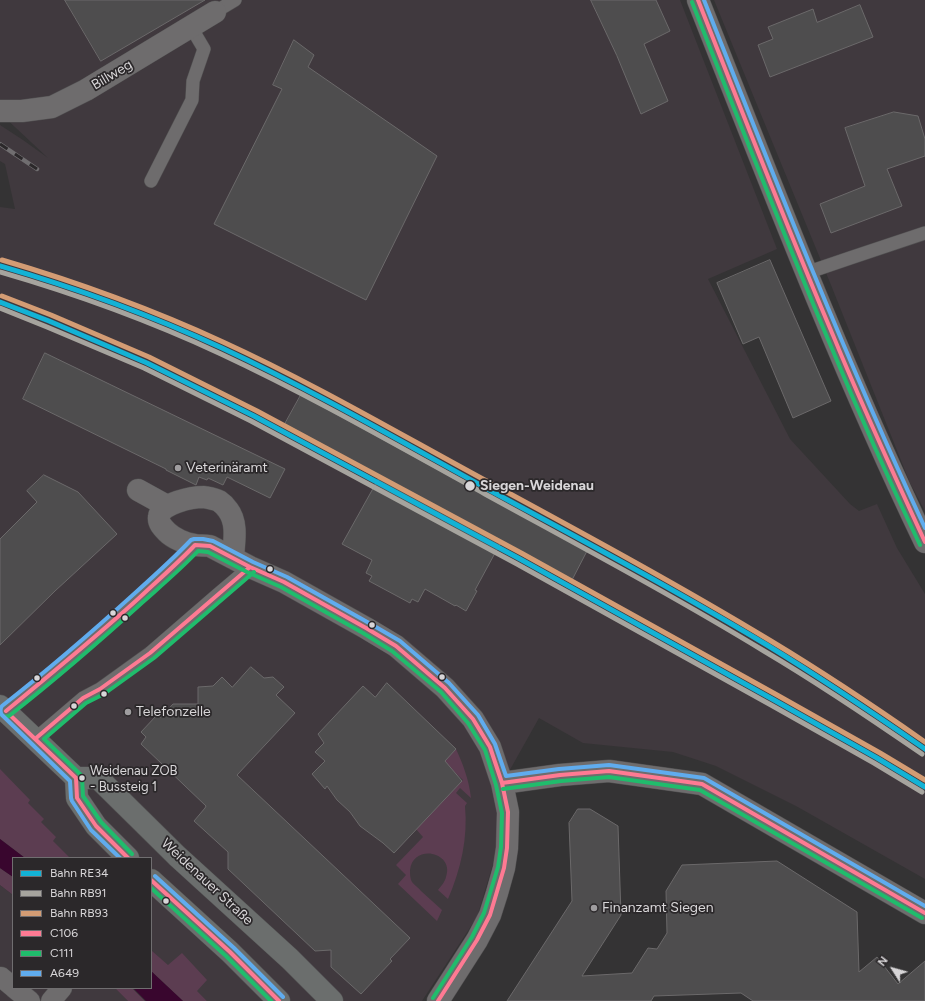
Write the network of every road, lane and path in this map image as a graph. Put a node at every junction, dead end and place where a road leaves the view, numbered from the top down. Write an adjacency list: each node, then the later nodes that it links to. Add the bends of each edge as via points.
1 (235, 0): 3 (lane)
2 (698, 0): 8 (street)
3 (215, 12): 4 (street, Billweg)
4 (191, 27): 5 (street, Billweg, via 86,90 52,107 22,112); 6 (lane, via 204,49 193,81 192,100)
5 (0, 111)
6 (151, 181)
7 (925, 233): 8 (lane)
8 (806, 273): 11 (street)
9 (138, 490): 10 (street)
10 (167, 506): 12 (street, via 159,517 161,526 178,540); 13 (street, via 185,499 206,497 220,502 229,510 233,520)
11 (925, 542)
12 (195, 545): 13 (street, via 210,546); 14 (lane, via 107,628 57,670)
13 (242, 562): 15 (lane, via 217,595 150,653 100,689 83,698); 17 (street, via 284,582 396,646 445,688 473,719 490,747)
14 (3, 708): 15 (main road)
15 (35, 739): 16 (main road)
16 (76, 778): 18 (main road, via 77,798 96,826); 26 (main road, Weidenauer Straße, via 98,778)
17 (502, 783): 20 (street, via 609,771 702,784); 27 (street, via 508,812 507,848 498,893 477,940)
18 (127, 857)
19 (152, 881): 25 (main road)
20 (925, 913)
21 (15, 989): 23 (street)
22 (61, 989): 24 (street)
23 (30, 1001)
24 (51, 1001)
25 (279, 1001)
26 (332, 1001)
27 (438, 1001)

